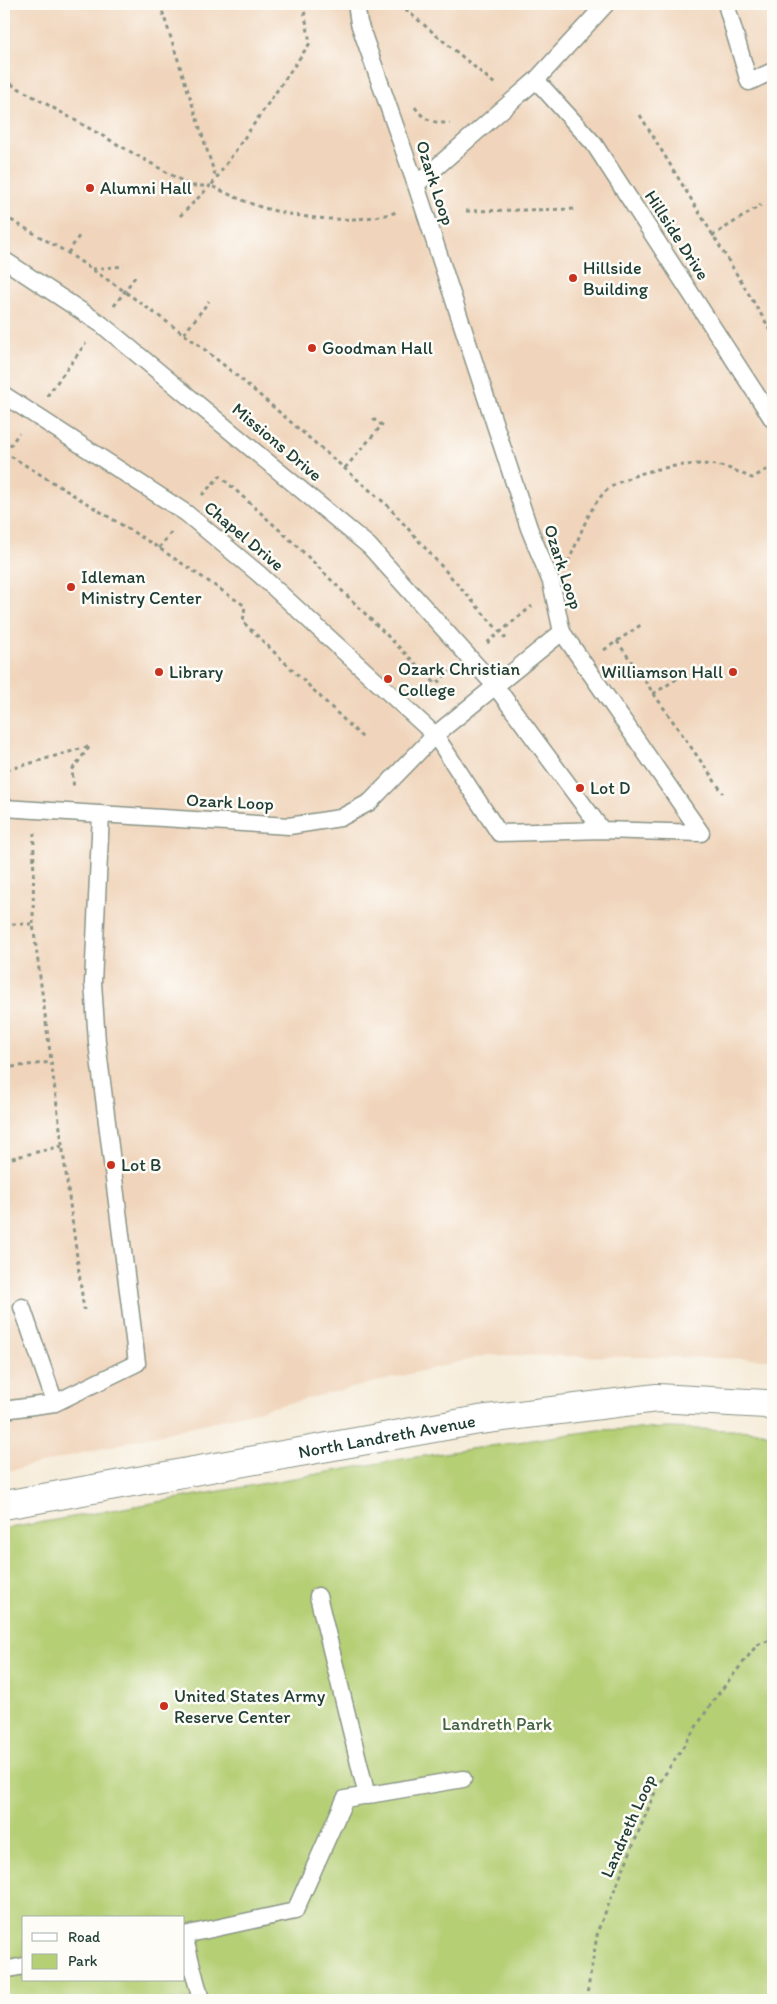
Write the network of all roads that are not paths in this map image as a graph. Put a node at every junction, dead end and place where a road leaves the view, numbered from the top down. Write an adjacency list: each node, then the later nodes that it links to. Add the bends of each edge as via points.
1 (356, 4): 6 (lane, Ozark Loop, via 359,23)
2 (606, 4): 5 (lane)
3 (726, 4): 4 (lane, via 749,82)
4 (773, 71)
5 (536, 80): 6 (lane); 9 (lane, Hillside Drive, via 594,144)
6 (416, 185): 10 (lane, Ozark Loop, via 529,528 551,582)
7 (4, 260): 11 (lane, Missions Drive, via 101,324 369,546)
8 (4, 395): 12 (lane, Chapel Drive, via 186,513 260,574)
9 (773, 420)
10 (562, 632): 11 (lane, Ozark Loop); 15 (lane, via 700,833)
11 (496, 687): 12 (lane, Ozark Loop); 15 (lane, Missions Drive)
12 (435, 736): 14 (lane, Ozark Loop, via 370,802 340,818 289,826); 15 (lane, Chapel Drive, via 499,833)
13 (4, 808): 14 (lane, Ozark Loop)
14 (102, 814): 17 (lane, via 93,993 137,1363)
15 (602, 830)
16 (22, 1307): 17 (lane)
17 (55, 1403): 19 (lane)
18 (773, 1407): 20 (street, North Landreth Avenue, via 657,1398 479,1420)
19 (4, 1410)
20 (4, 1505)
21 (318, 1596): 23 (lane)
22 (463, 1779): 23 (lane)
23 (368, 1796): 24 (lane, via 345,1799 295,1911)
24 (185, 1935)
25 (185, 1939): 28 (lane)
26 (22, 1966): 27 (lane)
27 (4, 1970)
28 (201, 2000)

